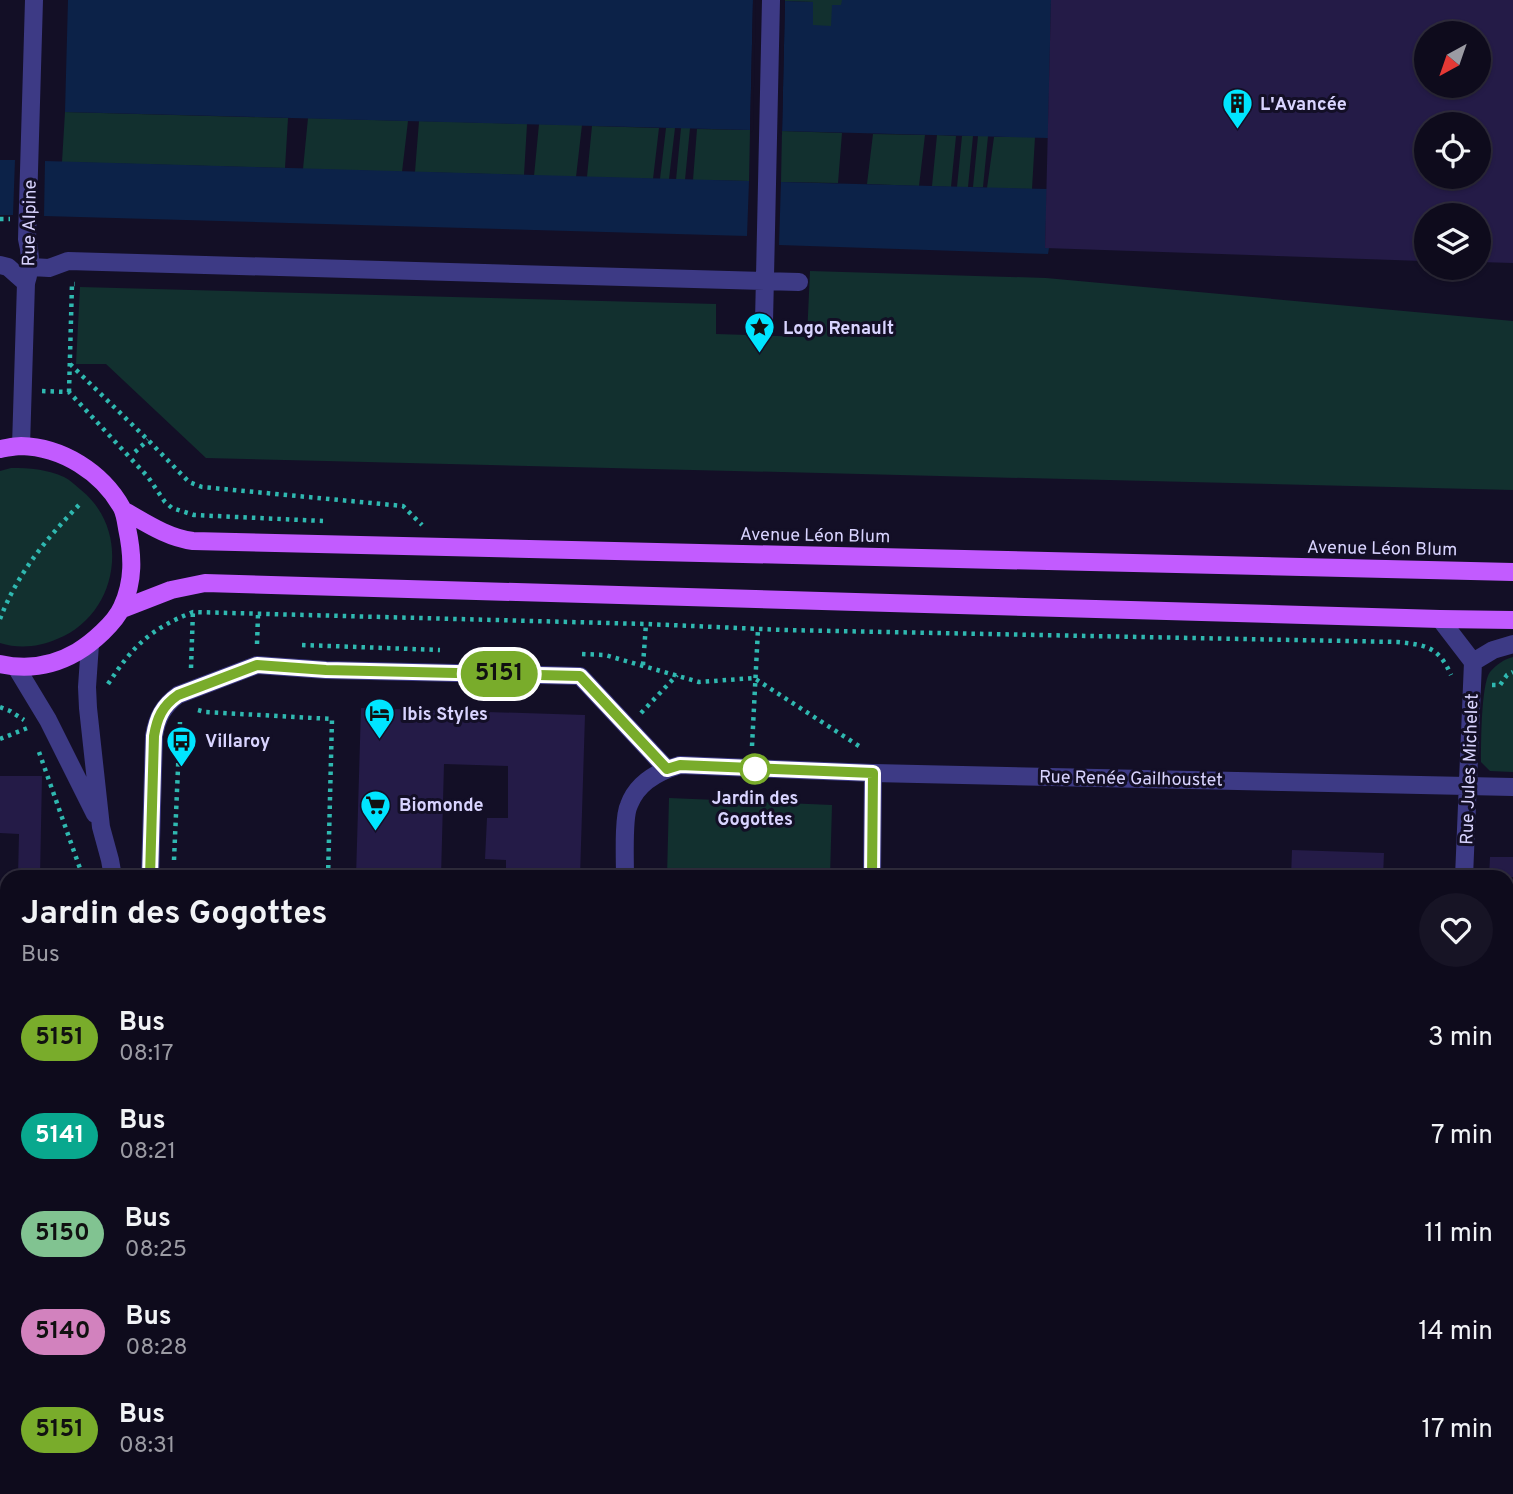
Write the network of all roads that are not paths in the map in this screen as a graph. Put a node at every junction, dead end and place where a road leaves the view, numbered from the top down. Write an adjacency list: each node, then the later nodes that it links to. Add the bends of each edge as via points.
1 (34, 0): 4 (street, Rue Alpine)
2 (771, 0): 5 (street)
3 (0, 265): 4 (street)
4 (28, 275): 5 (street, via 68,261); 8 (street, Rue Alpine)
5 (765, 281): 6 (street); 7 (street)
6 (799, 282)
7 (764, 322)
8 (21, 446): 9 (main road); 10 (main road, via 56,452 88,468)
9 (0, 449)
10 (123, 510): 11 (main road, Avenue Léon Blum, via 166,534 193,541); 12 (main road, via 132,551)
11 (1513, 572)
12 (122, 609): 13 (main road, via 205,583); 15 (main road)
13 (1440, 619): 14 (main road); 17 (street)
14 (1513, 620)
15 (90, 644): 18 (main road, via 42,666); 23 (street, via 87,687)
16 (1513, 645): 17 (street)
17 (1473, 662): 21 (street, Rue Jules Michelet)
18 (8, 666): 23 (street, via 48,720)
19 (667, 769): 20 (street, Rue Renée Gailhoustet, via 680,765); 25 (street, via 580,676 257,665 178,695 161,711 154,736); 26 (street, via 642,785 627,807)
20 (873, 773): 21 (street, Rue Renée Gailhoustet); 27 (street)
21 (1468, 785): 22 (street, Rue Renée Gailhoustet); 28 (street, Rue Jules Michelet)
22 (1513, 786)
23 (101, 827): 24 (street)
24 (112, 870)
25 (150, 870)
26 (625, 870)
27 (872, 870)
28 (1464, 870)

